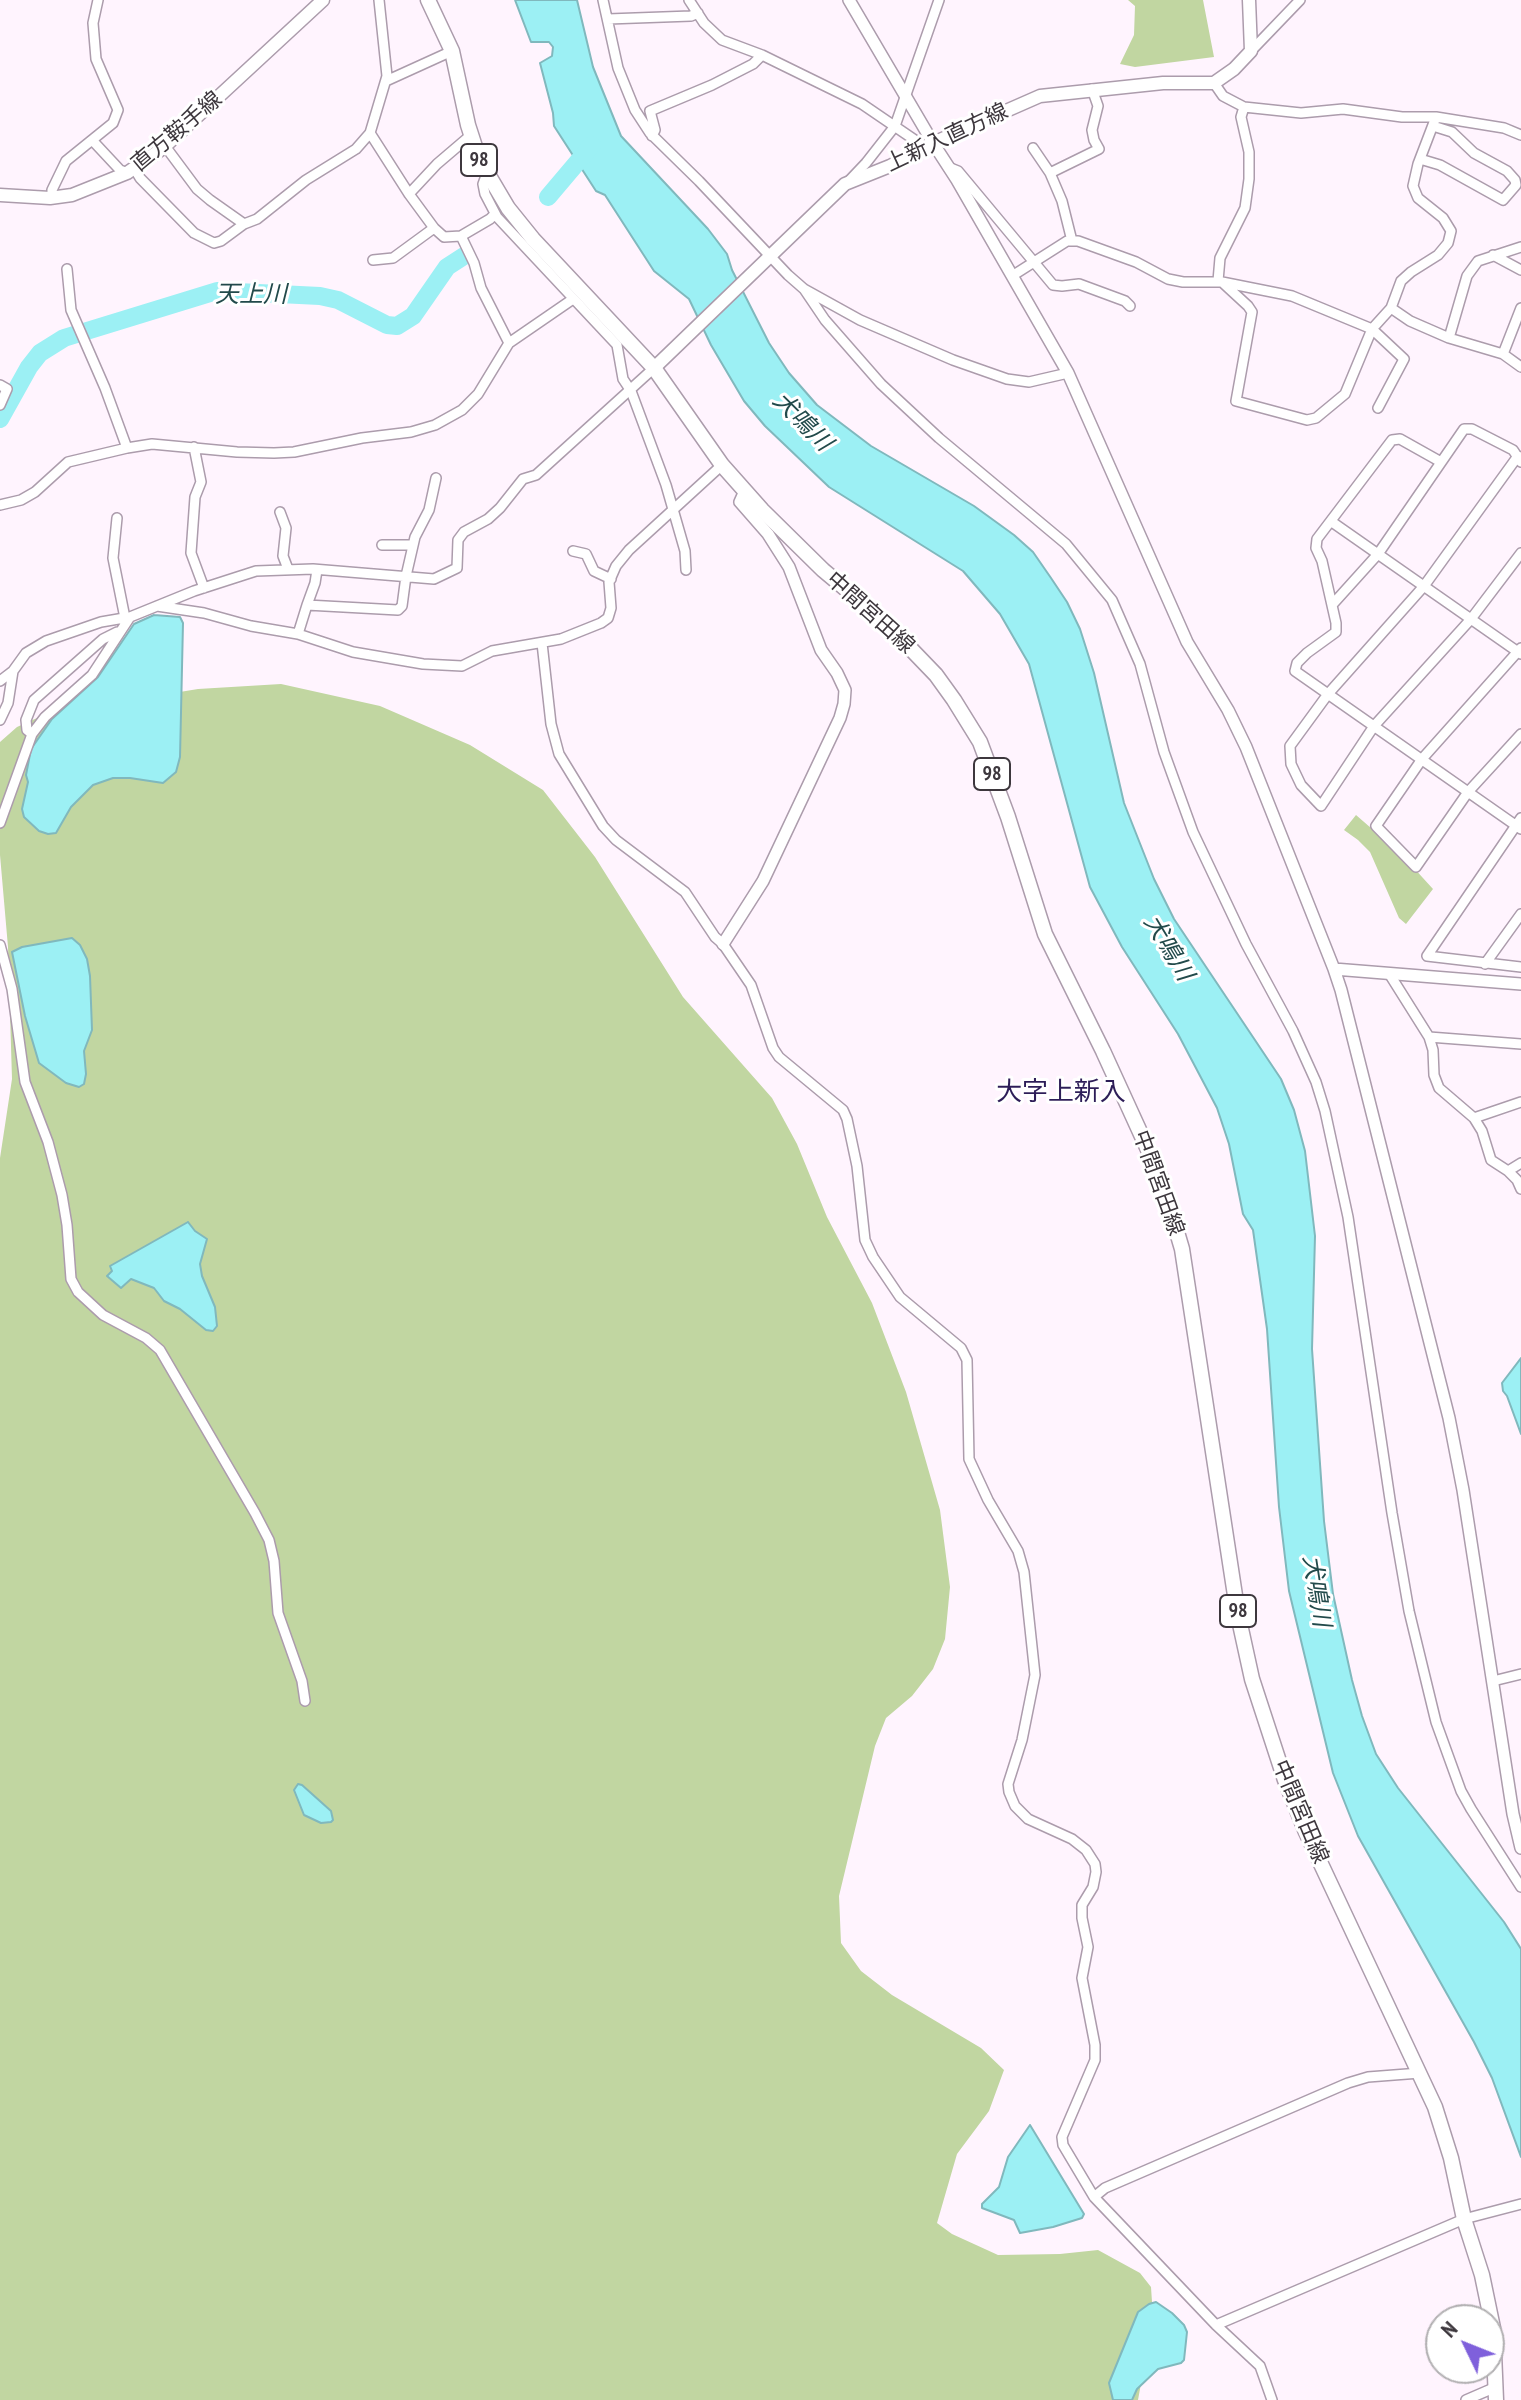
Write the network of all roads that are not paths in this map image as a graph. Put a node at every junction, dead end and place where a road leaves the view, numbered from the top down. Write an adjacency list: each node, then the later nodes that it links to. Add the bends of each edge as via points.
1 (98, 0): 27 (street, via 93,23 96,59 118,110 113,123)
2 (323, 0): 29 (main road, 直方鞍手線)
3 (379, 0): 16 (street)
4 (428, 0): 13 (main road, 中間宮田線 / 98)
5 (603, 0): 12 (street)
6 (689, 0): 11 (street)
7 (849, 0): 19 (street)
8 (1249, 0): 14 (main road)
9 (1300, 0): 14 (street)
10 (935, 1): 19 (street)
11 (698, 13): 12 (street); 15 (street, via 722,40)
12 (608, 19): 26 (street, via 618,68)
13 (452, 51): 16 (street); 24 (main road, 中間宮田線 / 98)
14 (1251, 51): 17 (main road)
15 (762, 55): 22 (street); 26 (street, via 712,85 650,111)
16 (386, 81): 23 (street)
17 (1214, 83): 18 (main road, 上新入直方線); 20 (street, via 1223,96)
18 (1092, 89): 28 (main road, 上新入直方線, via 1040,96); 35 (street, via 1098,106 1092,130 1099,149)
19 (906, 97): 22 (street); 28 (street)
20 (1244, 107): 21 (street, via 1301,113 1343,109); 53 (street, via 1249,179 1245,208 1220,258)
21 (1434, 122): 25 (street, via 1504,128); 31 (street); 31 (street, via 1507,171 1516,185 1503,200)
22 (895, 126): 28 (street); 36 (street)
23 (370, 133): 37 (street); 41 (street, via 356,149)
24 (471, 135): 34 (main road, 中間宮田線 / 98); 37 (street)
25 (1521, 135)
26 (652, 136): 47 (street)
27 (92, 140): 33 (street, via 120,170); 39 (street, via 66,161)
28 (929, 145): 32 (street); 36 (main road, 上新入直方線)
29 (165, 146): 33 (main road, 直方鞍手線); 41 (street, via 197,189)
30 (1033, 148): 35 (street)
31 (1420, 159): 57 (street, via 1413,186 1418,198 1451,231 1438,255 1401,281)
32 (948, 167): 49 (street, via 958,171); 52 (street)
33 (130, 171): 39 (main road, 直方鞍手線); 41 (street, via 201,237 221,241)
34 (487, 173): 40 (street, via 483,184); 64 (main road, 中間宮田線 / 98, via 533,239)
35 (1050, 173): 44 (street)
36 (845, 184): 47 (main road, 上新入直方線)
37 (409, 194): 42 (street)
38 (1, 198): 39 (main road, 直方鞍手線)
39 (52, 198)
40 (495, 214): 43 (street); 55 (street)
41 (244, 224)
42 (434, 228): 43 (street, via 444,237); 48 (street, via 393,258)
43 (461, 236): 61 (street)
44 (1072, 241): 49 (street); 53 (street, via 1117,254 1168,279)
45 (1521, 247): 46 (street)
46 (1493, 255): 51 (street); 60 (street, via 1478,261 1467,276)
47 (768, 257): 54 (street); 64 (main road, 上新入直方線)
48 (373, 260)
49 (1033, 262): 52 (street); 56 (street, via 1053,285 1079,284)
50 (67, 269): 71 (street, via 71,310)
51 (1521, 270)
52 (1012, 276): 65 (street)
53 (1220, 282): 59 (street, via 1292,296); 59 (street, via 1252,312 1236,401 1316,418 1345,394)
54 (804, 289): 65 (street, via 860,320 1007,379 1029,382); 133 (street, via 881,384 1066,544 1112,600 1140,664 1193,832 1316,1082 1348,1217 1409,1611 1436,1722 1461,1791)
55 (573, 299): 61 (street); 67 (street, via 617,345 623,379)
56 (1130, 306)
57 (1391, 308): 59 (street); 60 (street)
58 (1521, 308): 62 (street)
59 (1372, 329): 69 (street, via 1404,359)
60 (1449, 338): 62 (street)
61 (509, 343): 70 (street, via 478,394 435,425 294,452)
62 (1503, 354): 63 (street)
63 (1521, 367)
64 (654, 368): 67 (street); 74 (main road, 中間宮田線 / 98)
65 (1068, 373): 119 (street, via 1187,642 1246,747)
66 (0, 385): 68 (street, via 7,389)
67 (631, 391): 78 (street); 90 (street, via 536,475 523,479 488,519 464,532 458,540 457,568 434,579)
68 (0, 405)
69 (1378, 408)
70 (194, 447): 71 (street); 93 (street, via 201,482 191,553)
71 (127, 448): 77 (street, via 68,462 35,492)
72 (1519, 459): 73 (street, via 1513,450 1464,429); 92 (street)
73 (1441, 462): 81 (street, via 1400,439 1392,440); 86 (street)
74 (722, 465): 76 (main road, 中間宮田線 / 98); 78 (street)
75 (436, 478): 83 (street)
76 (745, 491): 115 (street, via 740,502 789,567 821,650 845,690 840,718 763,881); 134 (main road, 中間宮田線 / 98, via 936,675 980,742 1045,934 1161,1178 1182,1249 1238,1615 1274,1748 1306,1832)
77 (0, 505)
78 (673, 510): 89 (street); 91 (street, via 629,550)
79 (280, 512): 87 (street)
80 (117, 518): 97 (street, via 113,558)
81 (1332, 522): 86 (street); 95 (street, via 1316,548)
82 (382, 545): 83 (street)
83 (413, 545): 90 (street)
84 (573, 551): 91 (street, via 586,554 594,571)
85 (1521, 553): 98 (street)
86 (1378, 554): 92 (street); 95 (street)
87 (288, 569): 88 (street); 93 (street, via 256,571)
88 (317, 570): 90 (street); 94 (street)
89 (686, 570)
90 (406, 576): 94 (street, via 398,610)
91 (611, 579): 101 (street, via 608,618)
92 (1424, 586): 98 (street); 105 (street)
93 (204, 588): 96 (street)
94 (307, 605): 100 (street)
95 (1332, 605): 105 (street, via 1336,632 1307,653 1295,671)
96 (157, 606): 97 (street); 100 (street)
97 (128, 617): 99 (street); 103 (street, via 46,641 26,653)
98 (1471, 619): 102 (street); 107 (street)
99 (120, 631): 108 (street, via 92,675); 108 (street, via 103,639 34,700 26,720)
100 (298, 634): 101 (street, via 353,652 443,666 462,666 492,651)
101 (542, 643): 115 (street, via 559,754 603,826 685,892)
102 (1520, 651): 110 (street)
103 (13, 671): 104 (street); 106 (street)
104 (0, 681)
105 (1328, 694): 107 (street); 107 (street, via 1290,746 1301,785 1321,806)
106 (0, 720)
107 (1374, 726): 110 (street)
108 (32, 734): 112 (street)
109 (1521, 734): 111 (street)
110 (1422, 759): 111 (street); 111 (street, via 1376,826 1416,867)
111 (1468, 792): 113 (street)
112 (0, 823)
113 (1519, 824): 117 (street, via 1427,956)
114 (1521, 914): 117 (street)
115 (723, 944): 135 (street, via 751,985 779,1057 843,1110 857,1166 865,1240 873,1257 900,1297 961,1348 967,1360 969,1459 1018,1551 1035,1675 1009,1792 1028,1819 1072,1839 1095,1864 1093,1887 1082,1905 1088,1947 1082,1978 1095,2060 1062,2137)
116 (0, 945): 131 (street, via 25,1082 62,1195 71,1279 103,1315 160,1350 255,1513 269,1540 278,1613)
117 (1485, 964): 118 (street)
118 (1521, 967)
119 (1334, 969): 120 (street); 130 (street, via 1449,1418)
120 (1390, 975): 121 (street); 122 (street)
121 (1521, 984)
122 (1429, 1037): 123 (street); 125 (street, via 1439,1088)
123 (1521, 1044)
124 (1521, 1102): 125 (street)
125 (1474, 1118): 127 (street, via 1491,1160)
126 (1521, 1163): 127 (street)
127 (1508, 1171): 128 (street)
128 (1521, 1189)
129 (1521, 1674): 130 (street)
130 (1493, 1681): 132 (street)
131 (305, 1701)
132 (1521, 1848)
133 (1521, 1887)
134 (1420, 2073): 135 (street, via 1348,2083); 137 (main road, 中間宮田線 / 98)
135 (1094, 2197): 138 (street)
136 (1521, 2204): 137 (street)
137 (1468, 2218): 138 (street); 139 (main road, 中間宮田線 / 98, via 1493,2328)
138 (1216, 2325): 140 (street, via 1260,2366)
139 (1496, 2394): 141 (street)
140 (1272, 2400)
141 (1466, 2400)

